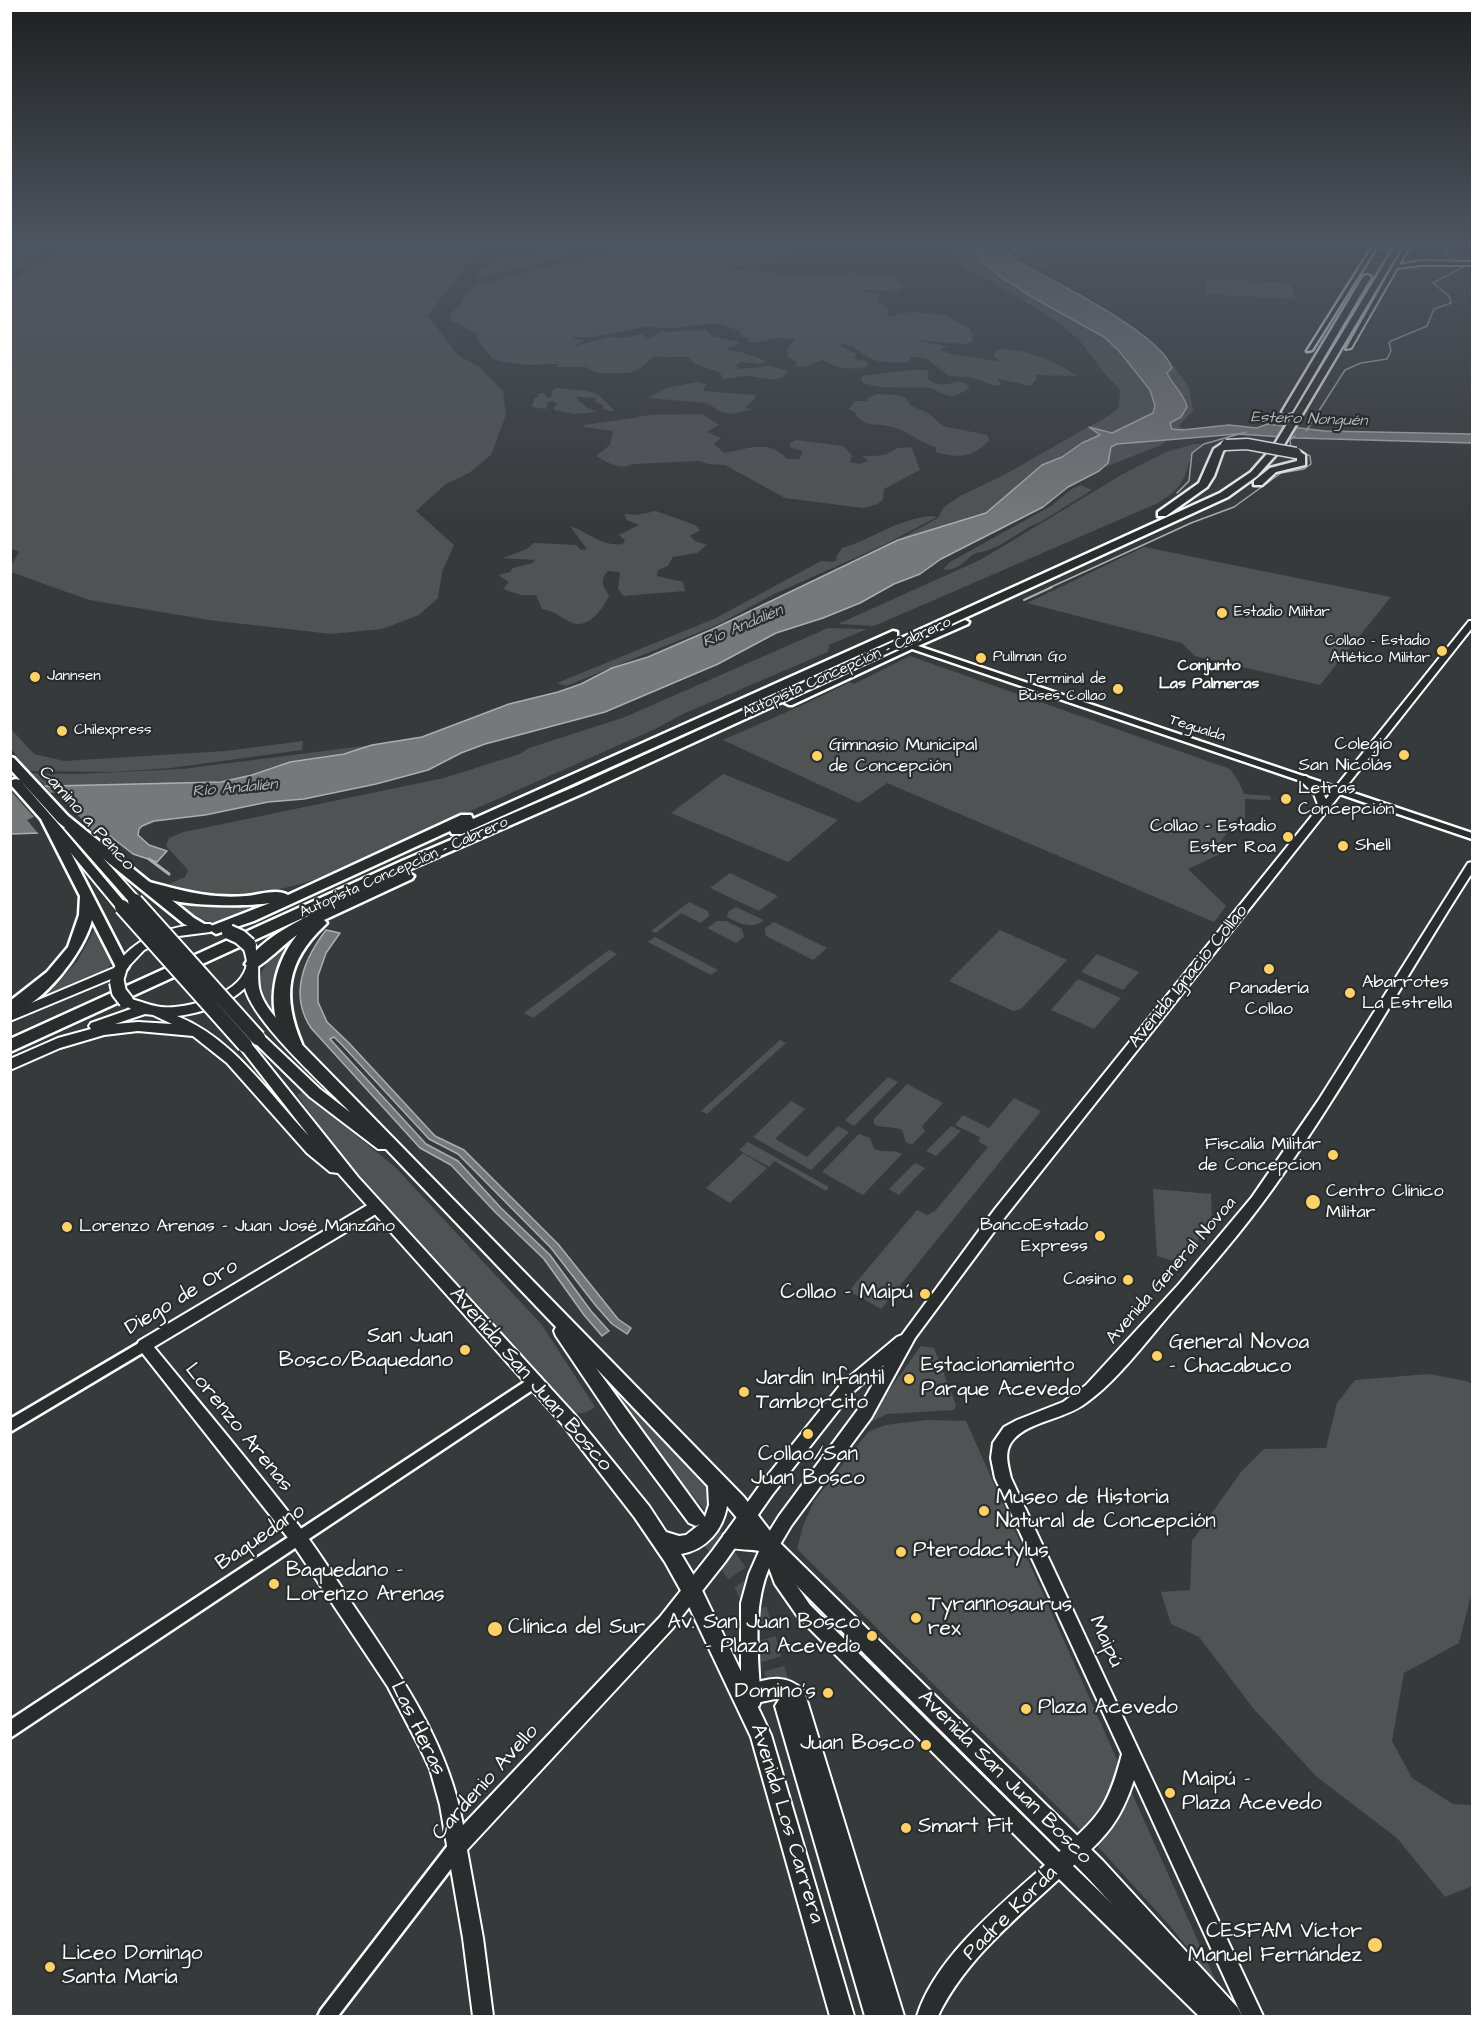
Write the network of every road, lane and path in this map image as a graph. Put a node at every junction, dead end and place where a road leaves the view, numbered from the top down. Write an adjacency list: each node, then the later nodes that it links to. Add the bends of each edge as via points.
1 (1317, 338): 6 (street)
2 (1331, 338): 7 (highway, Autopista Concepción - Cabrero)
3 (1344, 338): 8 (highway, Autopista Concepción - Cabrero)
4 (1354, 338): 5 (main road)
5 (1348, 348): 8 (highway, via 1333,375)
6 (1309, 350): 7 (highway)
7 (1304, 382): 9 (highway, Autopista Concepción - Cabrero, via 1254,462 1233,479)
8 (1307, 399): 10 (highway, Autopista Concepción - Cabrero, via 1265,463 1240,485 1206,506)
9 (1162, 514): 10 (highway, bridge, via 1203,485 1218,450 1226,445 1247,444 1296,453 1303,459 1300,464 1273,470 1218,508); 20 (highway, Autopista Concepción - Cabrero)
10 (1154, 529): 11 (highway, Autopista Concepción - Cabrero)
11 (1084, 560): 12 (highway); 16 (highway, Autopista Concepción - Cabrero)
12 (965, 622): 14 (street)
13 (1473, 624): 21 (main road, Avenida Ignacio Collao)
14 (913, 647): 15 (street); 19 (street, Tegualda)
15 (789, 703): 16 (highway)
16 (673, 746): 20 (highway, Autopista Concepción - Cabrero)
17 (10, 761): 24 (highway, Camino a Penco, via 63,819)
18 (10, 776): 24 (highway, Camino a Penco)
19 (1303, 778): 21 (street, Tegualda); 22 (main road, via 1318,793)
20 (575, 784): 27 (highway, via 467,817); 29 (highway, via 497,834); 31 (highway, Autopista Concepción - Cabrero)
21 (1339, 791): 22 (main road, Avenida Ignacio Collao); 23 (street, Tegualda)
22 (1325, 808): 49 (main road, Avenida Ignacio Collao, via 1000,1213)
23 (1473, 836)
24 (89, 859): 26 (highway, Camino a Penco); 28 (highway, Camino a Penco); 40 (main road, Camino a Penco, bridge)
25 (1473, 865): 52 (main road, Avenida General Novoa, via 1280,1169 1236,1226 1083,1397 1060,1411)
26 (149, 886): 27 (highway, via 192,899 229,902); 30 (highway, Camino a Penco, via 189,921)
27 (306, 891): 30 (highway)
28 (86, 894): 33 (highway, Camino a Penco); 34 (highway, via 85,921 74,949 45,983)
29 (347, 904): 32 (highway, via 282,937); 41 (highway, via 306,934 283,972 281,1006)
30 (217, 930): 32 (main road, bridge, via 240,937 249,945); 33 (main road, via 180,931 156,939 136,951)
31 (182, 964): 38 (highway); 43 (highway)
32 (252, 967): 36 (main road, via 237,989 212,1004); 41 (main road, Avenida San Juan Bosco, via 250,986 258,1005)
33 (119, 973): 35 (main road, bridge, via 119,992); 37 (main road)
34 (10, 1009)
35 (143, 1010): 36 (main road); 42 (main road)
36 (158, 1013): 39 (main road, Avenida San Juan Bosco)
37 (10, 1017)
38 (10, 1035)
39 (207, 1037): 42 (main road, via 162,1027 128,1027); 46 (main road, Avenida San Juan Bosco, via 312,1148)
40 (252, 1042): 45 (main road, Avenida San Juan Bosco); 46 (main road, Avenida San Juan Bosco)
41 (294, 1044): 45 (main road, Avenida San Juan Bosco)
42 (54, 1045): 44 (main road)
43 (10, 1046)
44 (10, 1065)
45 (414, 1167): 48 (main road, Avenida San Juan Bosco)
46 (353, 1181): 47 (main road, Avenida San Juan Bosco)
47 (376, 1207): 50 (main road, Diego de Oro); 51 (main road, Avenida San Juan Bosco)
48 (551, 1311): 54 (main road, Avenida San Juan Bosco); 55 (main road, via 596,1384)
49 (910, 1334): 56 (main road, Avenida Ignacio Collao, via 847,1388); 60 (main road, Avenida Ignacio Collao, via 865,1413)
50 (144, 1345): 53 (street, Diego de Oro); 57 (main road, Lorenzo Arenas)
51 (535, 1381): 57 (street, Baquedano); 58 (main road, Avenida San Juan Bosco)
52 (1022, 1422): 66 (main road, Maipú, via 1002,1443 1000,1470)
53 (10, 1426)
54 (717, 1483): 56 (main road, Avenida San Juan Bosco); 58 (main road, via 717,1511 705,1533 687,1545 669,1545)
55 (696, 1516)
56 (747, 1518): 59 (main road); 60 (main road, Avenida San Juan Bosco)
57 (298, 1538): 64 (street, Baquedano); 67 (main road, Las Heras, via 394,1681 426,1739 439,1768)
58 (661, 1538): 61 (main road, Avenida San Juan Bosco)
59 (731, 1540): 60 (main road, via 750,1539); 61 (main road)
60 (770, 1546): 62 (main road, Avenida Ignacio Collao, via 750,1603); 68 (main road, Avenida San Juan Bosco, via 827,1600)
61 (692, 1591): 65 (main road, Avenida Los Carrera); 67 (main road, Cardenio Avello)
62 (752, 1694): 65 (main road, Avenida Ignacio Collao); 73 (main road, via 783,1687 797,1698)
63 (785, 1706): 72 (main road, Avenida Los Carrera)
64 (10, 1730)
65 (761, 1735): 71 (main road, Avenida Los Carrera)
66 (1131, 1754): 68 (main road, Padre Korda, via 1113,1809); 77 (main road, Maipú)
67 (458, 1846): 69 (street, Cardenio Avello); 70 (main road, Las Heras)
68 (1068, 1858): 74 (main road, Padre Korda, via 1015,1907 947,1980); 75 (main road, Avenida San Juan Bosco); 76 (main road, Avenida San Juan Bosco, via 1130,1906)
69 (327, 2016)
70 (483, 2016)
71 (842, 2016)
72 (877, 2016)
73 (892, 2016)
74 (927, 2016)
75 (1214, 2016)
76 (1230, 2016)
77 (1253, 2016)

